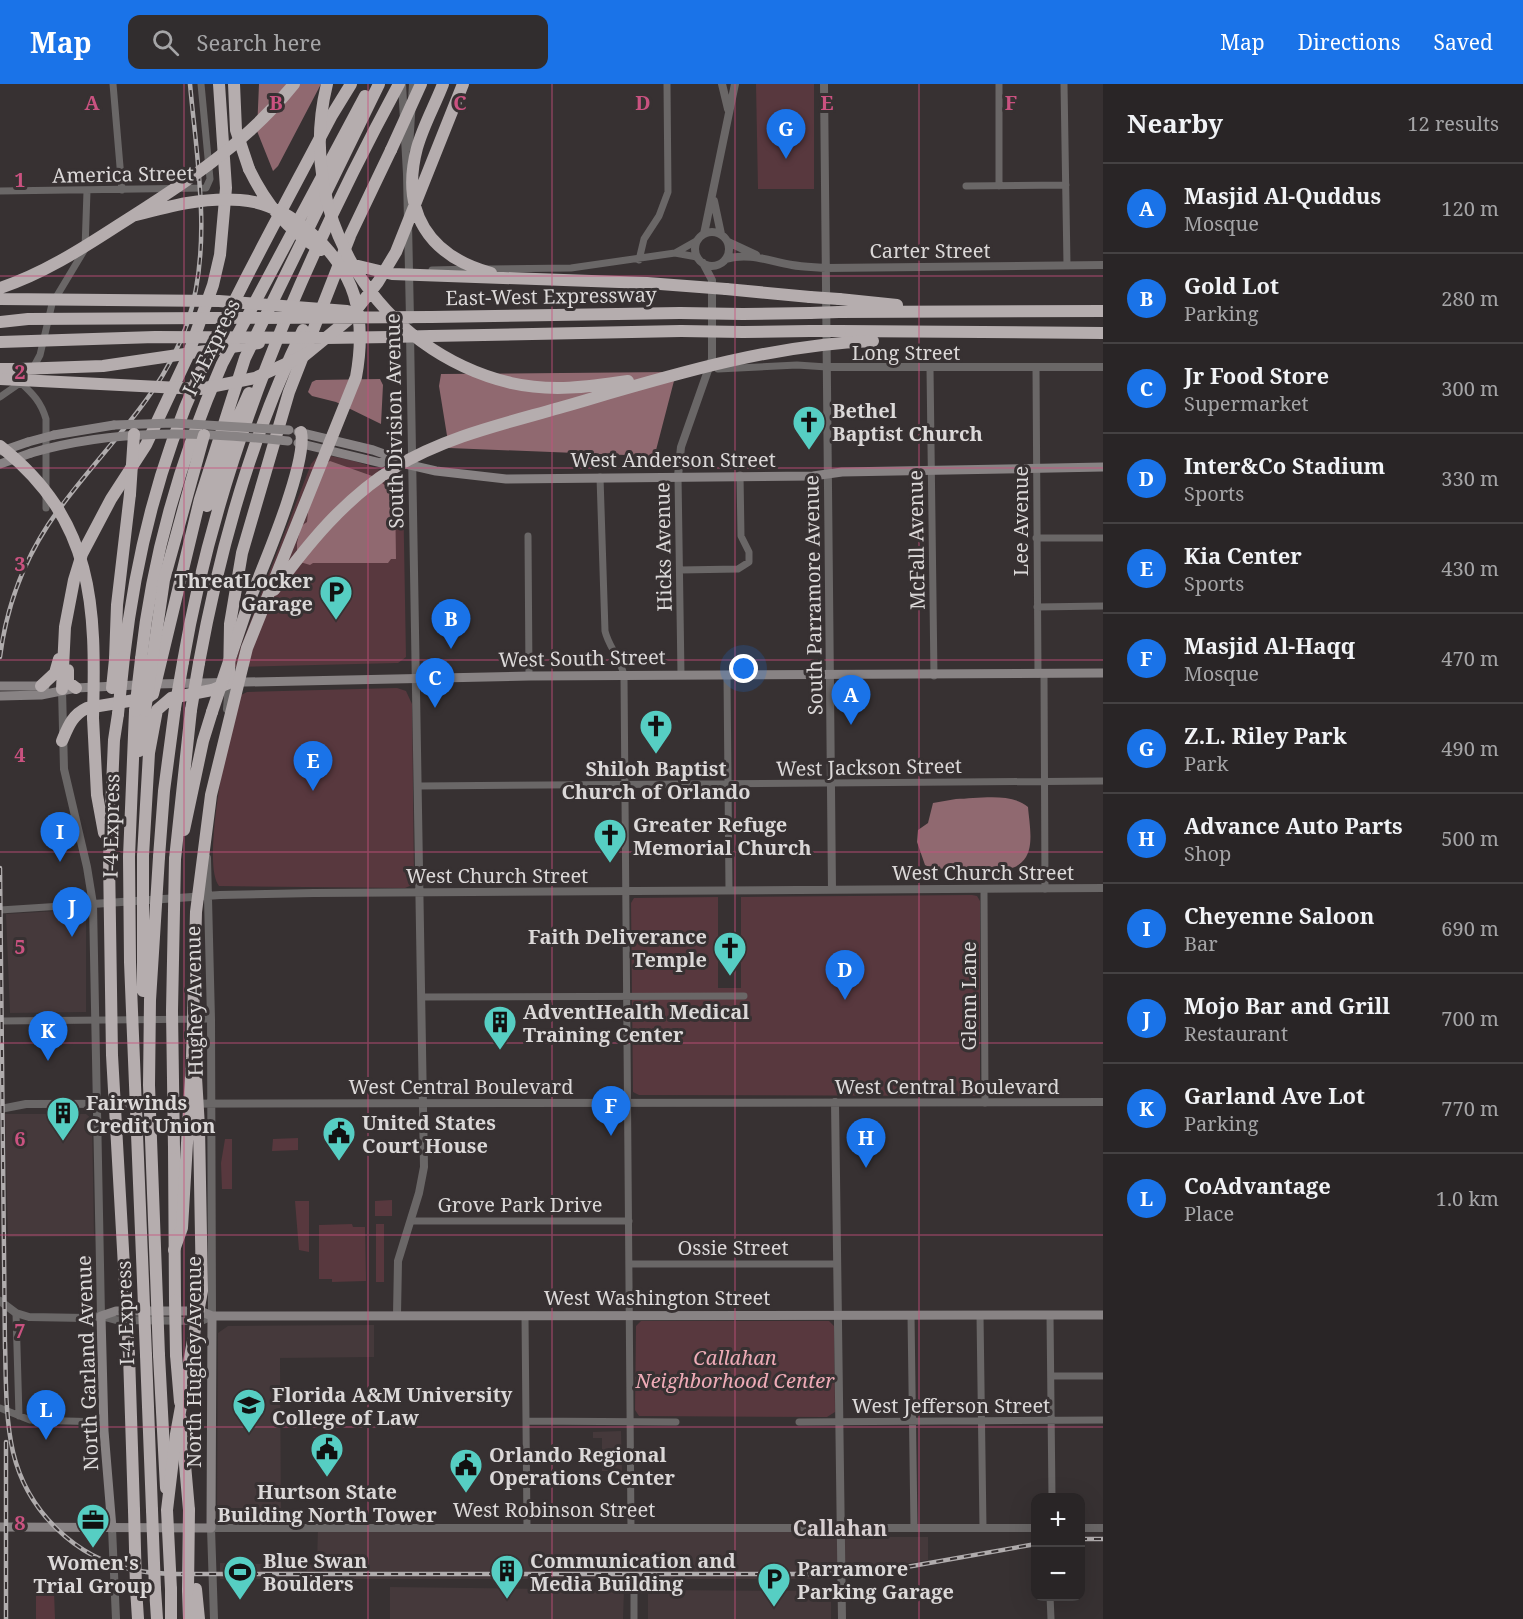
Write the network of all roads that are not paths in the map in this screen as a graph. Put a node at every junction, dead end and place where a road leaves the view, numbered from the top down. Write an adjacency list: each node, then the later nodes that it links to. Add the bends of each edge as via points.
1 (113, 84): 28 (street)
2 (201, 84): 28 (street, America Street, via 209,185 195,190)
3 (219, 84): 84 (highway, via 226,188 213,285 187,358 146,445)
4 (234, 84): 46 (highway, bridge, via 236,130 249,169 268,203 306,241 344,262 392,273)
5 (294, 84): 32 (highway, bridge, via 244,138)
6 (327, 84): 65 (highway, bridge, via 319,136 326,205 361,279 390,316 459,364 511,383 576,388)
7 (342, 84): 23 (highway)
8 (351, 84): 23 (highway)
9 (371, 84): 109 (highway, I-4 Express, bridge, via 204,404 153,575 141,659)
10 (379, 84): 103 (highway, via 237,379 200,499)
11 (400, 84): 24 (street, South Division Avenue); 48 (highway, I-4 Express)
12 (413, 84): 24 (street, South Division Avenue)
13 (421, 84): 34 (highway, bridge)
14 (443, 84): 46 (highway, bridge, via 418,148 413,179 417,215 427,235 445,252 482,270)
15 (463, 84): 66 (highway, bridge, via 396,252 349,319 305,355 255,378 200,389)
16 (667, 84): 39 (street, via 668,192 644,239)
17 (722, 84): 22 (street)
18 (735, 84): 22 (street)
19 (824, 84): 44 (street, South Parramore Avenue)
20 (999, 84): 27 (street)
21 (1064, 84): 25 (street)
22 (729, 112): 31 (street)
23 (332, 115): 92 (highway, via 198,376 163,469)
24 (407, 174): 45 (street, South Division Avenue)
25 (1066, 185): 27 (street); 42 (street)
26 (966, 186): 27 (street)
27 (999, 186)
28 (122, 190): 30 (street, America Street)
29 (0, 191): 30 (street, America Street)
30 (87, 191): 67 (street, via 85,249 52,304 40,356)
31 (713, 197): 33 (street); 35 (street)
32 (136, 214): 49 (highway, bridge, via 68,257); 89 (highway, bridge, via 206,200 242,200 278,209 320,243 348,279 354,295 360,320 356,377)
33 (721, 234): 35 (street, via 714,232); 36 (street)
34 (350, 236): 102 (highway, via 289,392 242,553 230,624); 117 (highway, bridge, via 281,375 228,531 210,603 191,710)
35 (701, 237): 37 (street); 40 (street, via 695,246)
36 (728, 242): 38 (street, Carter Street); 41 (street)
37 (675, 253): 39 (street); 40 (street)
38 (759, 257): 41 (street, Carter Street, via 738,256); 44 (street, Carter Street, via 794,266)
39 (639, 260): 45 (street, via 570,268)
40 (700, 260): 41 (street, via 712,266); 47 (street, Hicks Avenue)
41 (723, 262): 47 (street, Hicks Avenue)
42 (1067, 266): 43 (street, Carter Street); 44 (street, Carter Street)
43 (1103, 266)
44 (826, 268): 59 (street, South Parramore Avenue)
45 (409, 270): 75 (street, South Division Avenue)
46 (513, 277): 52 (highway, bridge, via 726,289)
47 (712, 280): 64 (street, Hicks Avenue)
48 (300, 283): 103 (highway, via 227,442); 136 (highway, I-4 Express, bridge, via 221,493 183,662 164,791 150,1000)
49 (0, 288)
50 (0, 299): 53 (highway, bridge, via 219,301)
51 (1103, 311): 52 (highway, East-West Expressway)
52 (945, 312): 53 (highway, East-West Expressway, bridge)
53 (390, 317): 54 (highway, East-West Expressway, bridge, via 28,318)
54 (0, 322)
55 (969, 333): 56 (highway, East-West Expressway); 57 (highway, East-West Expressway, bridge, via 681,331); 65 (highway, bridge, via 824,343)
56 (1103, 333)
57 (290, 336): 58 (highway, East-West Expressway, bridge); 63 (highway, bridge, via 126,364)
58 (0, 342)
59 (827, 367): 61 (street, Long Street); 64 (street, Long Street); 79 (street, South Parramore Avenue)
60 (1103, 367): 62 (street, Long Street)
61 (930, 368): 62 (street, Long Street); 78 (street, McFall Avenue)
62 (1036, 368): 77 (street, Lee Avenue)
63 (0, 369)
64 (710, 369): 80 (street, Hicks Avenue, via 681,447)
65 (669, 375): 89 (highway, bridge, via 458,437 393,468 330,519)
66 (0, 379)
67 (21, 383): 68 (street); 83 (street, via 36,397 45,418)
68 (0, 397)
69 (136, 429): 70 (main road, West Anderson Street, bridge); 73 (main road, West Anderson Street, bridge, via 87,428); 74 (main road, West Anderson Street, bridge, via 77,441); 92 (highway, bridge, via 117,605)
70 (206, 430): 71 (main road, West Anderson Street, bridge); 71 (main road, West Anderson Street, bridge, via 288,441); 109 (highway, bridge, via 164,580)
71 (297, 435): 75 (main road, West Anderson Street, via 381,463 388,460); 117 (highway, bridge, via 287,503 212,712)
72 (0, 446): 118 (highway, bridge, via 45,490 78,549 93,616 97,795)
73 (0, 452)
74 (0, 464)
75 (411, 465): 82 (main road, West Anderson Street, via 506,478); 101 (street, South Division Avenue)
76 (1103, 468): 77 (main road, West Anderson Street)
77 (1036, 469): 78 (main road, West Anderson Street); 86 (street, Lee Avenue)
78 (932, 472): 79 (main road, West Anderson Street); 100 (street, McFall Avenue)
79 (828, 474): 81 (main road, West Anderson Street); 97 (street, South Parramore Avenue)
80 (678, 476): 81 (main road, West Anderson Street); 82 (main road, West Anderson Street); 88 (street, Hicks Avenue)
81 (740, 476): 88 (street, via 741,536 750,557 746,566)
82 (600, 477): 99 (street, via 605,631 621,661)
83 (46, 508)
84 (92, 531): 105 (highway, via 82,540 67,581 58,666); 106 (highway, via 72,615 67,676); 107 (highway, via 69,603)
85 (528, 536): 98 (street)
86 (1036, 538): 87 (street); 91 (street, Lee Avenue)
87 (1103, 538)
88 (680, 570): 95 (street, Hicks Avenue)
89 (264, 603): 135 (highway, bridge, via 247,648 211,795 196,912)
90 (1103, 606): 91 (street)
91 (1036, 607): 94 (street, Lee Avenue)
92 (119, 658): 118 (highway, bridge)
93 (1103, 673): 94 (main road, West South Street)
94 (1041, 674): 100 (main road, West South Street); 112 (street, Lee Avenue)
95 (681, 675): 96 (main road, West South Street); 99 (main road, West South Street)
96 (728, 675): 97 (main road, West South Street); 114 (street)
97 (831, 675): 100 (main road, West South Street); 113 (street, South Parramore Avenue)
98 (529, 676): 99 (main road, West South Street); 101 (main road, West South Street)
99 (624, 676): 116 (street)
100 (934, 676)
101 (415, 680): 102 (main road, West South Street); 115 (street)
102 (229, 682): 103 (main road, West South Street); 126 (street, Hughey Avenue, via 209,811); 136 (highway, bridge, via 212,690 171,698 157,710 149,753 143,856 143,983)
103 (159, 684): 106 (main road, West South Street); 110 (highway, via 147,698 78,712)
104 (0, 686): 105 (main road, West South Street)
105 (40, 686): 107 (main road, West South Street)
106 (76, 688): 107 (main road, West South Street)
107 (62, 689): 108 (main road, West South Street, via 41,695); 110 (street, North Garland Avenue)
108 (0, 696)
109 (140, 711): 194 (highway, I-4 Express, bridge, via 130,809 130,962)
110 (62, 741): 127 (street, North Garland Avenue, via 68,792)
111 (1103, 781): 112 (street, West Jackson Street)
112 (1044, 782): 113 (street, West Jackson Street); 120 (street, Lee Avenue)
113 (831, 784): 114 (street, West Jackson Street); 122 (street, South Parramore Avenue)
114 (729, 785): 116 (street, West Jackson Street); 121 (street)
115 (419, 786): 116 (street, West Jackson Street); 125 (street)
116 (624, 786): 124 (street)
117 (175, 855): 147 (highway, bridge, via 171,1011)
118 (109, 858): 193 (highway, bridge, via 112,1055 129,1355)
119 (1103, 888): 120 (street, West Church Street)
120 (1045, 889): 123 (street, West Church Street)
121 (729, 890): 122 (street, West Church Street); 124 (street, West Church Street)
122 (832, 890): 123 (street, West Church Street)
123 (984, 890): 141 (street, Glenn Lane)
124 (626, 891): 125 (street, West Church Street); 129 (street)
125 (420, 893): 126 (street, West Church Street); 131 (street)
126 (209, 896): 127 (street, West Church Street); 132 (street, Hughey Avenue)
127 (93, 904): 128 (street, West Church Street); 133 (street, North Garland Avenue)
128 (0, 910)
129 (627, 996): 130 (street); 131 (street); 138 (street)
130 (744, 996)
131 (422, 997): 137 (street)
132 (211, 1019): 133 (street); 143 (street, Hughey Avenue)
133 (94, 1020): 134 (street); 142 (street, North Garland Avenue)
134 (0, 1021)
135 (192, 1058): 147 (highway, bridge, via 182,1228); 177 (highway, bridge, via 200,1127 202,1291)
136 (149, 1085): 177 (highway, I-4 Express, bridge)
137 (423, 1102): 138 (street, West Central Boulevard); 143 (street, West Central Boulevard); 145 (street, via 424,1167)
138 (628, 1102): 139 (street, West Central Boulevard); 146 (street)
139 (835, 1102): 141 (street, West Central Boulevard); 149 (street)
140 (1103, 1102): 141 (street, West Central Boulevard)
141 (985, 1103)
142 (98, 1106): 143 (street, West Central Boulevard); 144 (street, West Central Boulevard, via 26,1104); 159 (street, North Garland Avenue)
143 (211, 1106): 160 (street, North Hughey Avenue)
144 (0, 1109)
145 (411, 1221): 146 (street, Grove Park Drive); 152 (street, via 398,1261)
146 (629, 1221): 148 (street)
147 (174, 1250): 189 (highway, bridge, via 176,1355)
148 (630, 1264): 149 (street, Ossie Street); 153 (street)
149 (837, 1264): 154 (street)
150 (0, 1301): 151 (street, West Washington Street)
151 (16, 1313): 159 (street, West Washington Street, via 33,1318); 165 (street)
152 (397, 1315): 160 (main road, West Washington Street); 161 (main road, West Washington Street)
153 (630, 1315): 154 (main road, West Washington Street); 161 (main road, West Washington Street); 169 (street)
154 (838, 1315): 155 (main road, West Washington Street); 172 (street)
155 (911, 1315): 156 (main road, West Washington Street); 173 (street)
156 (980, 1315): 157 (main road, West Washington Street); 174 (street)
157 (1050, 1315): 158 (main road, West Washington Street); 162 (street)
158 (1103, 1315)
159 (101, 1316): 160 (main road, West Washington Street, via 116,1311 200,1311); 168 (main road, North Garland Avenue)
160 (212, 1316): 181 (main road, North Hughey Avenue)
161 (525, 1316): 167 (street)
162 (1050, 1376): 163 (street); 175 (street)
163 (1103, 1376)
164 (0, 1408): 165 (street)
165 (22, 1418): 168 (street)
166 (1103, 1420): 175 (street, West Jefferson Street)
167 (526, 1421): 169 (street); 179 (street)
168 (104, 1422): 180 (main road, North Garland Avenue)
169 (631, 1422): 170 (street); 182 (street)
170 (676, 1422)
171 (799, 1422): 172 (street, West Jefferson Street)
172 (839, 1422): 173 (street, West Jefferson Street); 183 (street)
173 (912, 1422): 174 (street, West Jefferson Street); 184 (street)
174 (981, 1422): 175 (street, West Jefferson Street); 185 (street)
175 (1051, 1422): 176 (street)
176 (1052, 1493)
177 (167, 1510): 195 (highway, I-4 Express, bridge)
178 (0, 1527): 180 (main road, West Robinson Street)
179 (527, 1527): 181 (street, West Robinson Street); 182 (street, West Robinson Street)
180 (112, 1528): 181 (main road, West Robinson Street); 192 (street, North Garland Avenue)
181 (211, 1528): 198 (street, North Hughey Avenue)
182 (632, 1528): 183 (street, West Robinson Street)
183 (840, 1528): 184 (street, West Robinson Street); 200 (street)
184 (914, 1528): 185 (street, West Robinson Street)
185 (983, 1528): 186 (street, West Robinson Street)
186 (1031, 1528)
187 (1085, 1528): 188 (street)
188 (1103, 1528)
189 (192, 1590): 196 (highway); 197 (highway)
190 (634, 1592): 199 (street)
191 (1050, 1601): 201 (street)
192 (116, 1619)
193 (138, 1619)
194 (157, 1619)
195 (171, 1619)
196 (189, 1619)
197 (199, 1619)
198 (214, 1619)
199 (634, 1619)
200 (842, 1619)
201 (1051, 1619)

